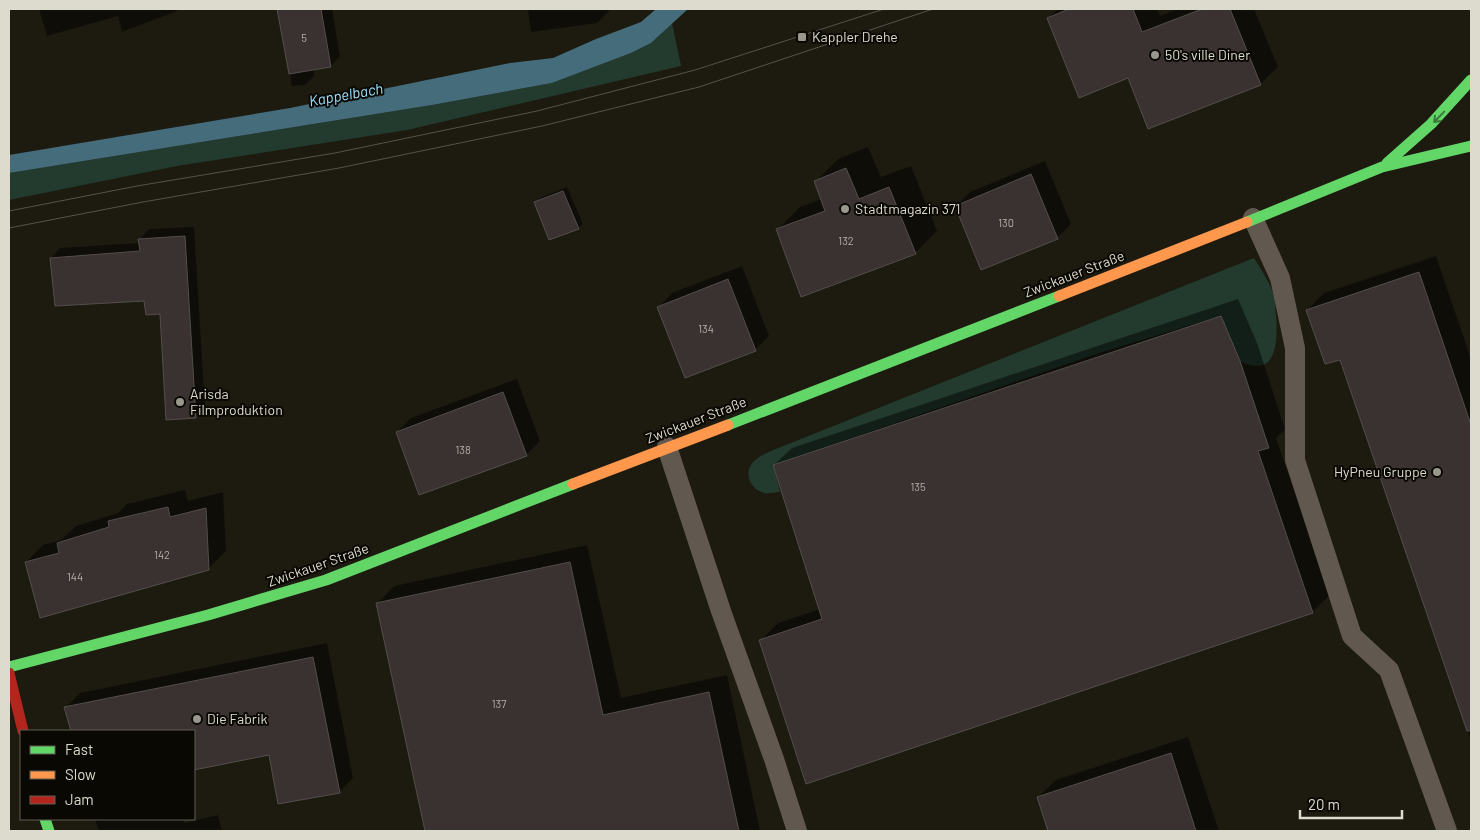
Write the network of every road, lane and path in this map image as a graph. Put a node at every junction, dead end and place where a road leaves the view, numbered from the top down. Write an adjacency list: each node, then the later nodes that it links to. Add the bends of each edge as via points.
1 (1471, 80): 3 (main road, Zwickauer Straße, one-way to 3, via 1426,131)
2 (1471, 146): 3 (main road, Zwickauer Straße)
3 (1382, 167): 4 (main road, Zwickauer Straße)
4 (1253, 218): 5 (main road, Zwickauer Straße, via 1120,273); 10 (lane, via 1280,278 1295,348 1295,460 1352,636 1389,670)
5 (667, 447): 6 (main road, Zwickauer Straße, via 304,588); 9 (lane)
6 (9, 666)
7 (9, 673): 8 (main road)
8 (23, 730)
9 (797, 831)
10 (1447, 831)

